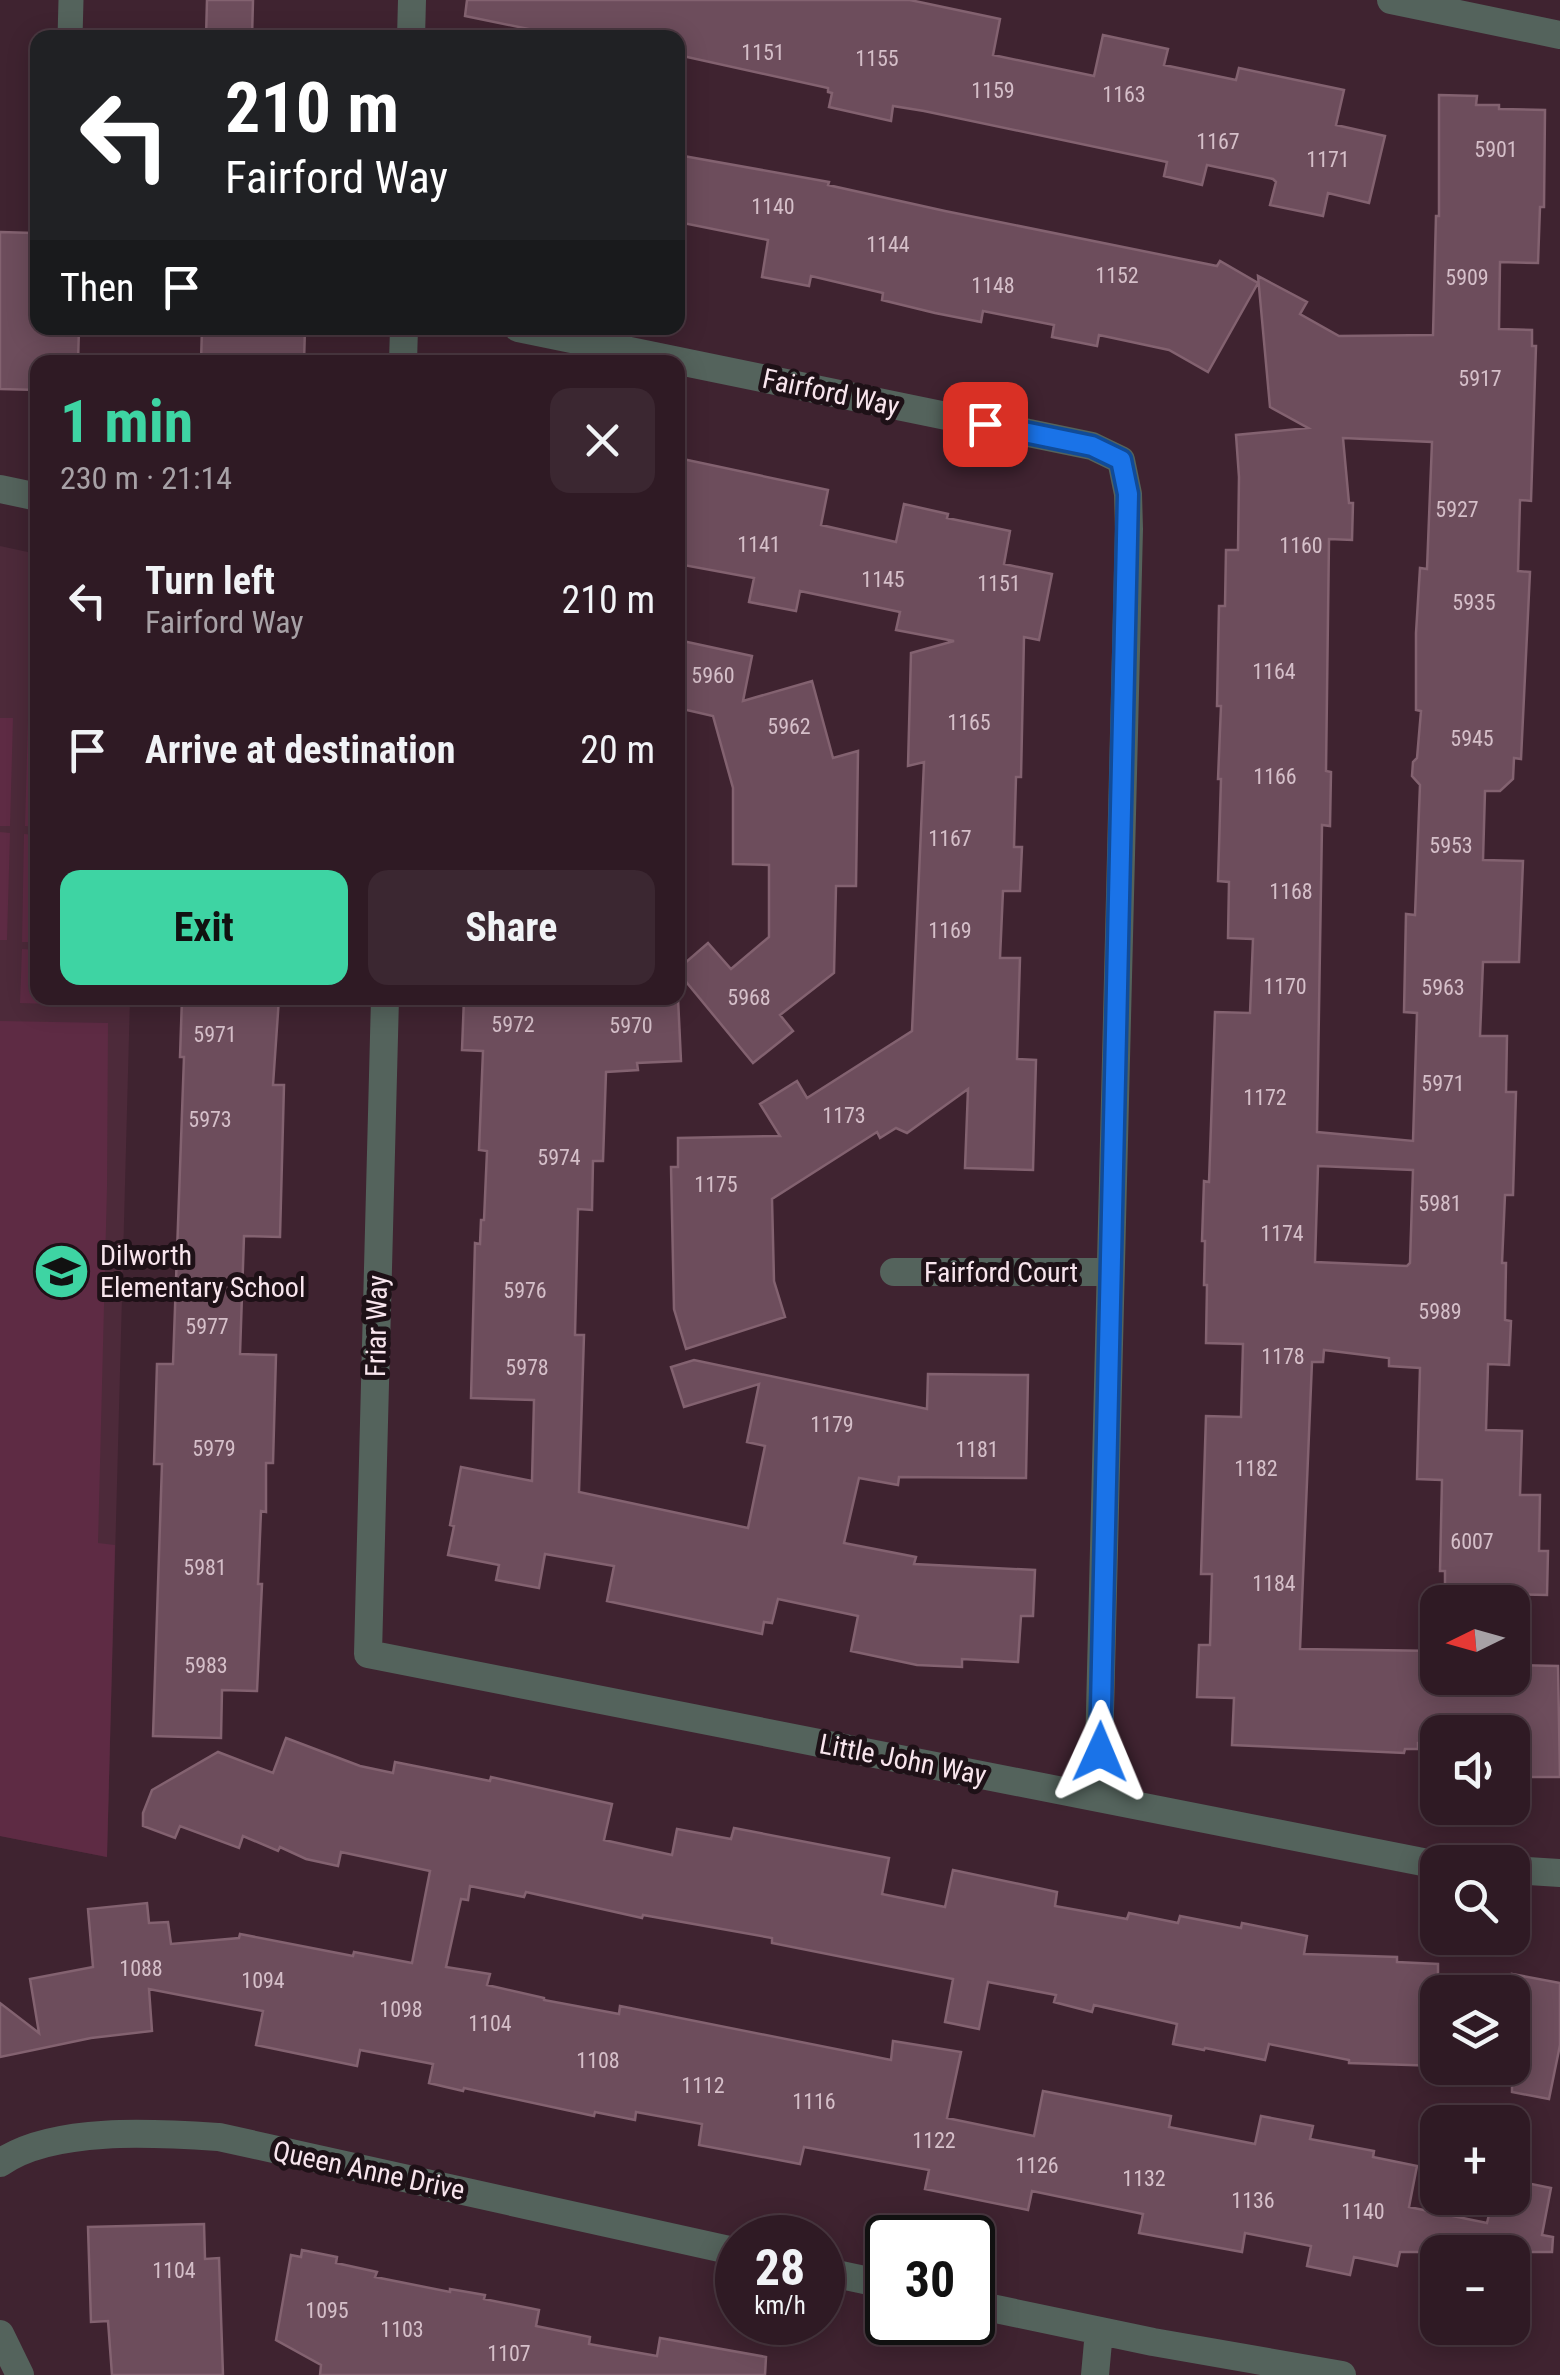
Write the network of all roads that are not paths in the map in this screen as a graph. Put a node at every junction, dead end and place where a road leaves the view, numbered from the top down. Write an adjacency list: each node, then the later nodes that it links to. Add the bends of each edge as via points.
1 (71, 0): 4 (lane)
2 (412, 0): 5 (street)
3 (1391, 0): 6 (street)
4 (70, 30)
5 (411, 30)
6 (1560, 35)
7 (552, 335): 8 (street, Fairford Way)
8 (649, 355)
9 (685, 362): 14 (street, Fairford Way, via 1092,446 1121,460 1129,529)
10 (0, 489): 11 (street)
11 (30, 495)
12 (385, 1005): 15 (street, Friar Way)
13 (894, 1272): 14 (street, Fairford Court)
14 (1109, 1272): 16 (street, Fairford Way)
15 (368, 1654): 16 (street, Little John Way)
16 (1101, 1798): 17 (street, Little John Way)
17 (1420, 1861)
18 (1530, 1871): 19 (street)
19 (1560, 1873)
20 (0, 2163): 21 (street, Queen Anne Drive, via 68,2139 218,2137)
21 (715, 2247)
22 (995, 2309): 23 (street)
23 (1099, 2332): 26 (street); 27 (street)
24 (0, 2334): 25 (street)
25 (20, 2375)
26 (1095, 2375)
27 (1342, 2375)

